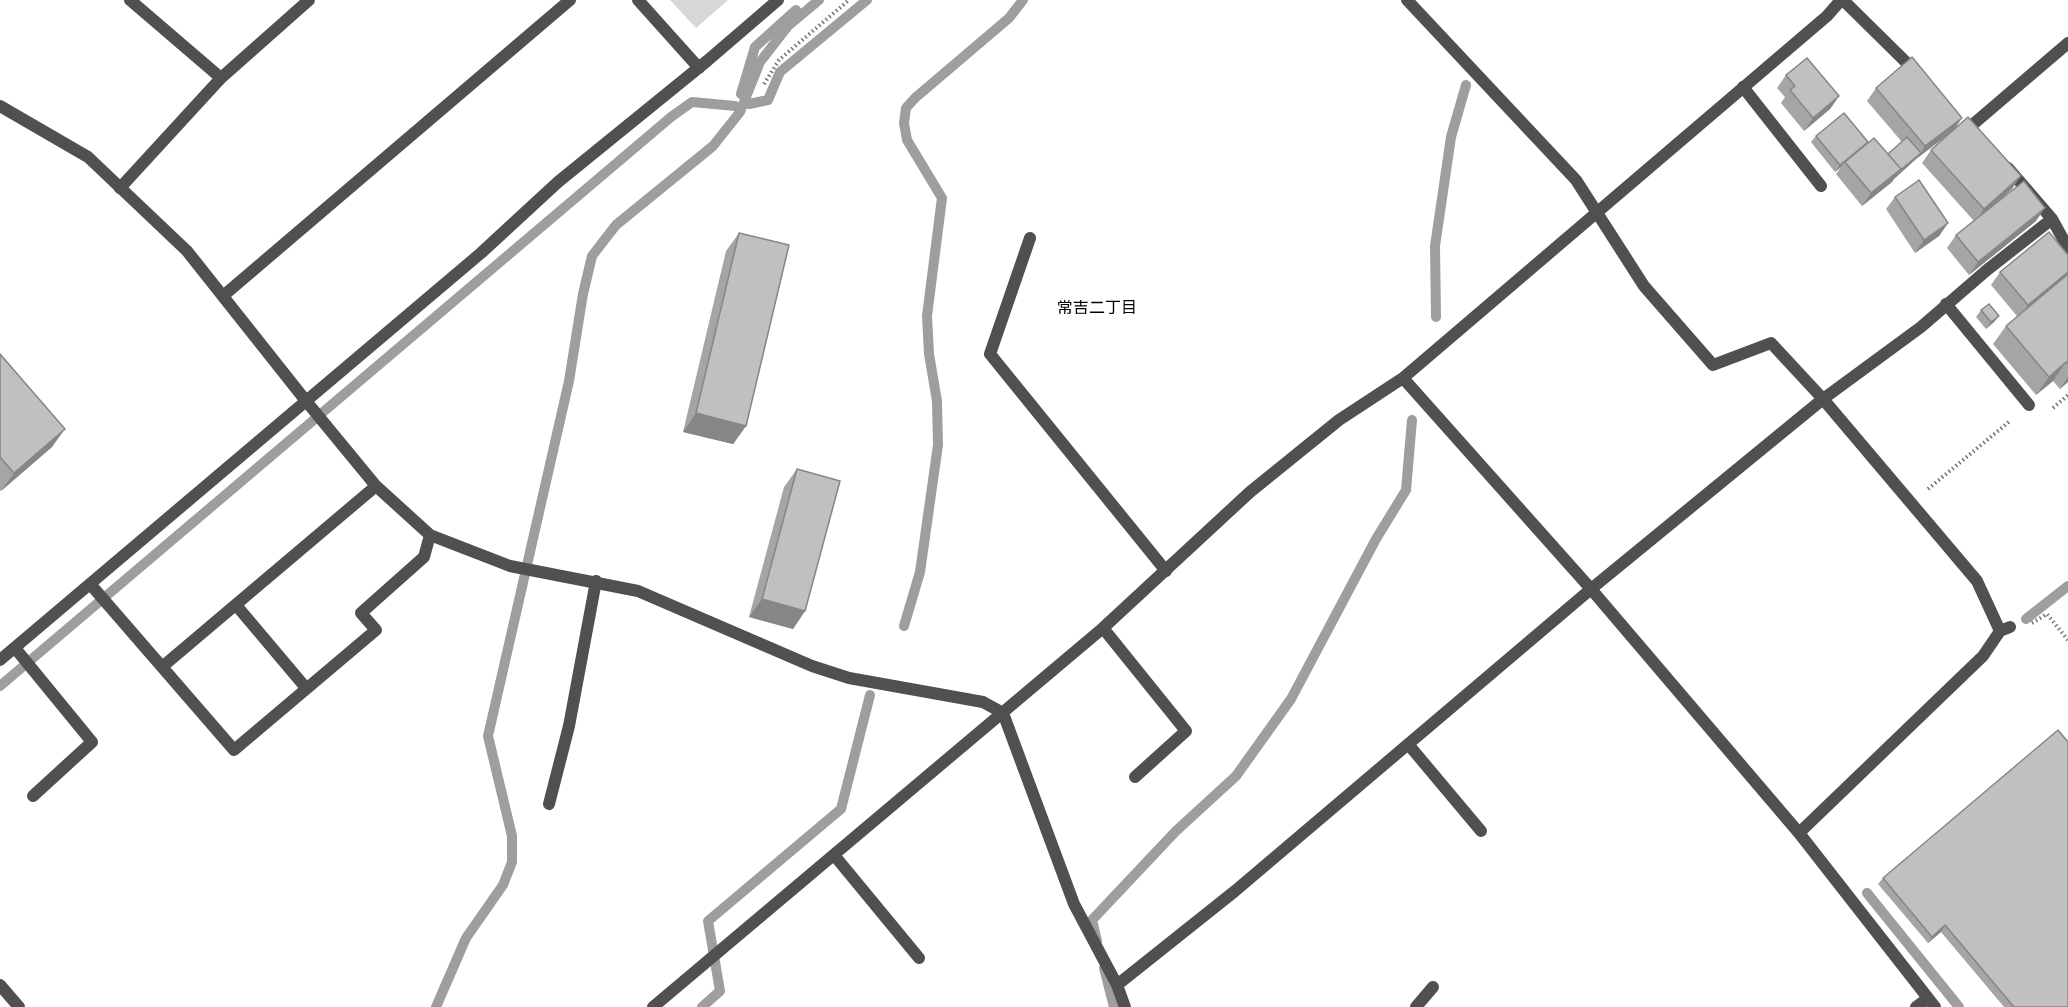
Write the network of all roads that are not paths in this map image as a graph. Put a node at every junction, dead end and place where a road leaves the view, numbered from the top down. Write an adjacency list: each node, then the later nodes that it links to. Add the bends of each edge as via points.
1 (130, 0): 10 (street)
2 (309, 0): 10 (street)
3 (570, 0): 22 (street)
4 (638, 0): 9 (street)
5 (778, 0): 9 (street)
6 (1407, 0): 18 (street, via 1576,180)
7 (1842, 0): 11 (street); 12 (street)
8 (2068, 43): 14 (street)
9 (699, 68): 26 (street, via 558,182)
10 (221, 78): 17 (street)
11 (1929, 84)
12 (1743, 87): 16 (street); 18 (street)
13 (0, 106): 17 (street, via 88,157)
14 (1971, 126)
15 (2001, 160): 19 (street)
16 (1821, 186)
17 (120, 188): 22 (street, via 187,250)
18 (1595, 212): 24 (street); 25 (street, via 1644,286 1713,365 1771,343)
19 (2052, 219): 21 (street); 23 (street)
20 (1030, 238): 30 (street, via 990,354)
21 (2068, 248)
22 (223, 296): 26 (street)
23 (1946, 304): 25 (street, via 1922,327); 27 (street)
24 (1403, 378): 30 (street, via 1339,420 1250,492); 33 (street)
25 (1823, 399): 33 (street); 46 (street, via 1977,581 2005,629 1983,656)
26 (306, 401): 28 (street); 32 (street)
27 (2029, 405)
28 (376, 486): 29 (street); 34 (street)
29 (430, 535): 31 (street, via 510,566); 39 (street, via 424,557 361,613 376,630)
30 (1166, 571): 35 (street)
31 (596, 581): 40 (street, via 638,591 812,666 849,678 983,702); 44 (street, via 569,726)
32 (91, 585): 36 (street); 38 (street)
33 (1591, 589): 41 (street); 46 (street)
34 (236, 605): 38 (street); 39 (street)
35 (1103, 628): 40 (street); 42 (street, via 1186,731)
36 (15, 648): 37 (street); 43 (street, via 92,742)
37 (0, 660)
38 (162, 667): 39 (street, via 234,750)
39 (306, 688)
40 (1003, 713): 47 (street); 50 (street, via 1074,904)
41 (1408, 744): 45 (street); 50 (street)
42 (1136, 777)
43 (33, 796)
44 (549, 804)
45 (1481, 831)
46 (1799, 833): 52 (street)
47 (834, 855): 48 (street); 54 (street)
48 (919, 958)
49 (0, 985): 53 (street)
50 (1117, 985): 55 (street)
51 (1432, 987): 56 (street)
52 (1932, 1002): 57 (street)
53 (19, 1007)
54 (654, 1007)
55 (1125, 1007)
56 (1416, 1007)
57 (1917, 1007)

